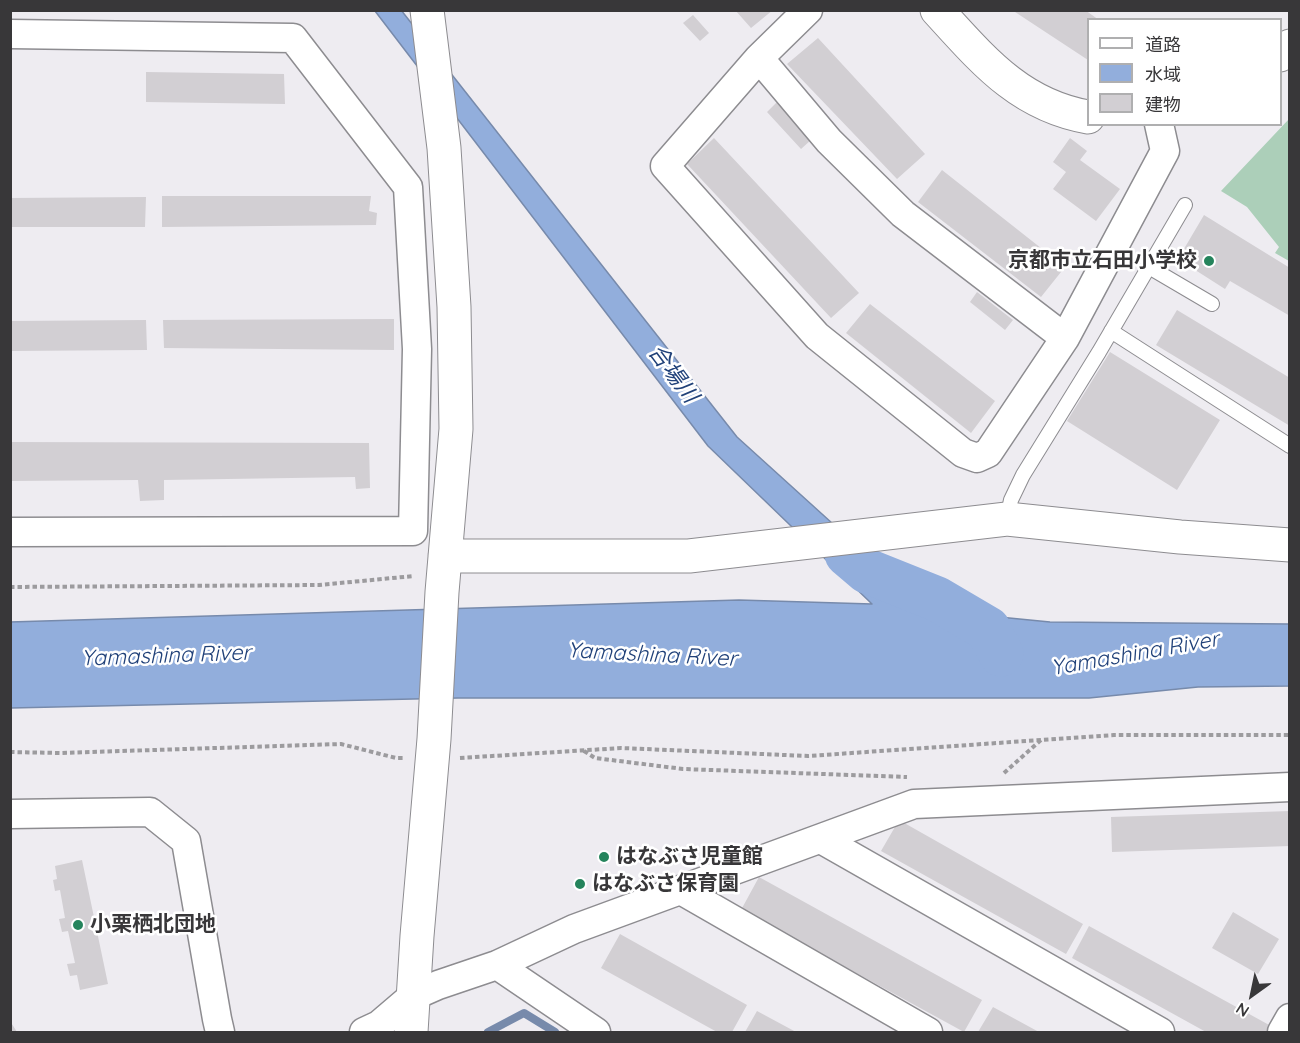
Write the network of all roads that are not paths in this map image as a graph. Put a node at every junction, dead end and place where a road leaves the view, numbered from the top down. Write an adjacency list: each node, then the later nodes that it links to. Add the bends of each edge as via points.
1 (807, 10): 5 (street)
2 (937, 10): 6 (street, via 1010,83 1064,112)
3 (428, 17): 17 (street, via 444,148 454,307 456,429)
4 (10, 34): 15 (street, via 293,38 408,187 417,349 413,531)
5 (759, 58): 12 (street, via 829,141 903,214); 12 (street, via 665,166 818,336 963,453 977,458 988,453)
6 (1087, 117)
7 (1159, 126): 12 (street, via 1165,151)
8 (1185, 205): 9 (lane)
9 (1149, 267): 10 (lane); 11 (lane)
10 (1212, 304)
11 (1111, 332): 13 (lane); 14 (lane, via 1023,475)
12 (1065, 338)
13 (1290, 446)
14 (1007, 519): 16 (street); 17 (street, via 689,556)
15 (10, 532)
16 (1290, 545)
17 (443, 574): 23 (street)
18 (1290, 788): 20 (street, via 914,804)
19 (10, 814): 25 (street, via 150,812 186,841)
20 (821, 839): 21 (street); 30 (street)
21 (681, 890): 22 (street, via 574,929); 29 (street)
22 (497, 965): 23 (street); 28 (street)
23 (413, 996): 26 (street, via 379,1025); 27 (street)
24 (1290, 1018): 31 (street)
25 (220, 1032)
26 (364, 1032)
27 (411, 1032)
28 (596, 1032)
29 (928, 1032)
30 (1160, 1032)
31 (1282, 1032)

